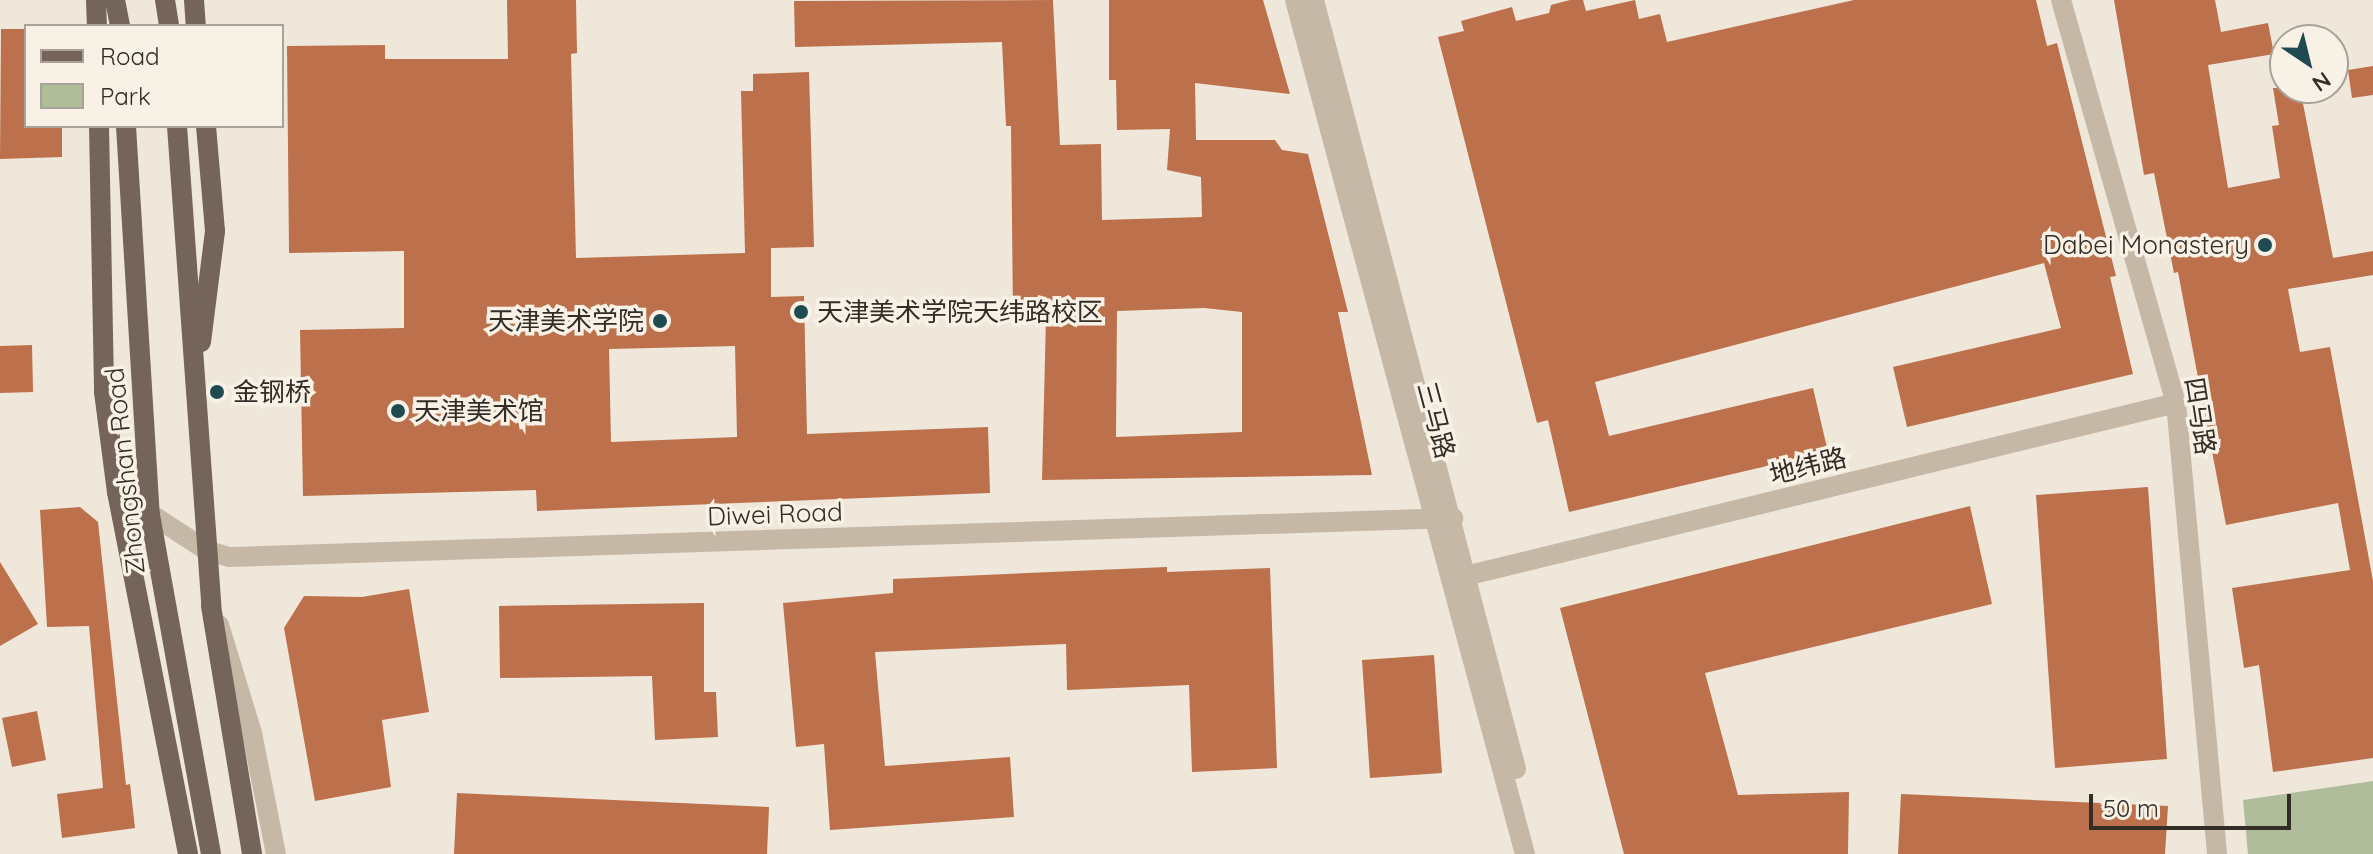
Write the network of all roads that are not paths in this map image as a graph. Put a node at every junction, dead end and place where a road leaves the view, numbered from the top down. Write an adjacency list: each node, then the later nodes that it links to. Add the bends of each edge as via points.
1 (96, 0): 10 (main road); 11 (street)
2 (115, 0): 12 (main road)
3 (124, 0): 13 (main road)
4 (165, 0): 14 (main road)
5 (171, 0): 15 (main road)
6 (194, 0): 16 (main road)
7 (1295, 0): 25 (street, 三马路)
8 (1314, 0): 25 (street, 三马路)
9 (2061, 0): 22 (street, 四马路)
10 (97, 24)
11 (118, 24)
12 (120, 24)
13 (120, 24)
14 (169, 24)
15 (169, 24)
16 (196, 24)
17 (99, 128): 23 (main road, via 104,392)
18 (126, 128): 24 (main road, Zhongshan Road)
19 (177, 128): 21 (main road)
20 (206, 128): 21 (main road, via 213,260)
21 (195, 370): 26 (main road)
22 (2176, 403): 27 (street, 地纬路); 35 (street, 四马路)
23 (117, 492): 24 (street, Diwei Road); 29 (main road)
24 (150, 515): 26 (street, Diwei Road); 30 (main road, Zhongshan Road)
25 (1444, 518): 26 (street, Diwei Road, via 229,557); 27 (street, 三马路)
26 (206, 550): 28 (main road)
27 (1460, 578): 33 (street, 三马路); 34 (street, 三马路)
28 (211, 606): 31 (main road); 32 (street, via 235,667)
29 (188, 854)
30 (211, 854)
31 (252, 854)
32 (276, 854)
33 (1525, 854)
34 (1537, 854)
35 (2217, 854)

